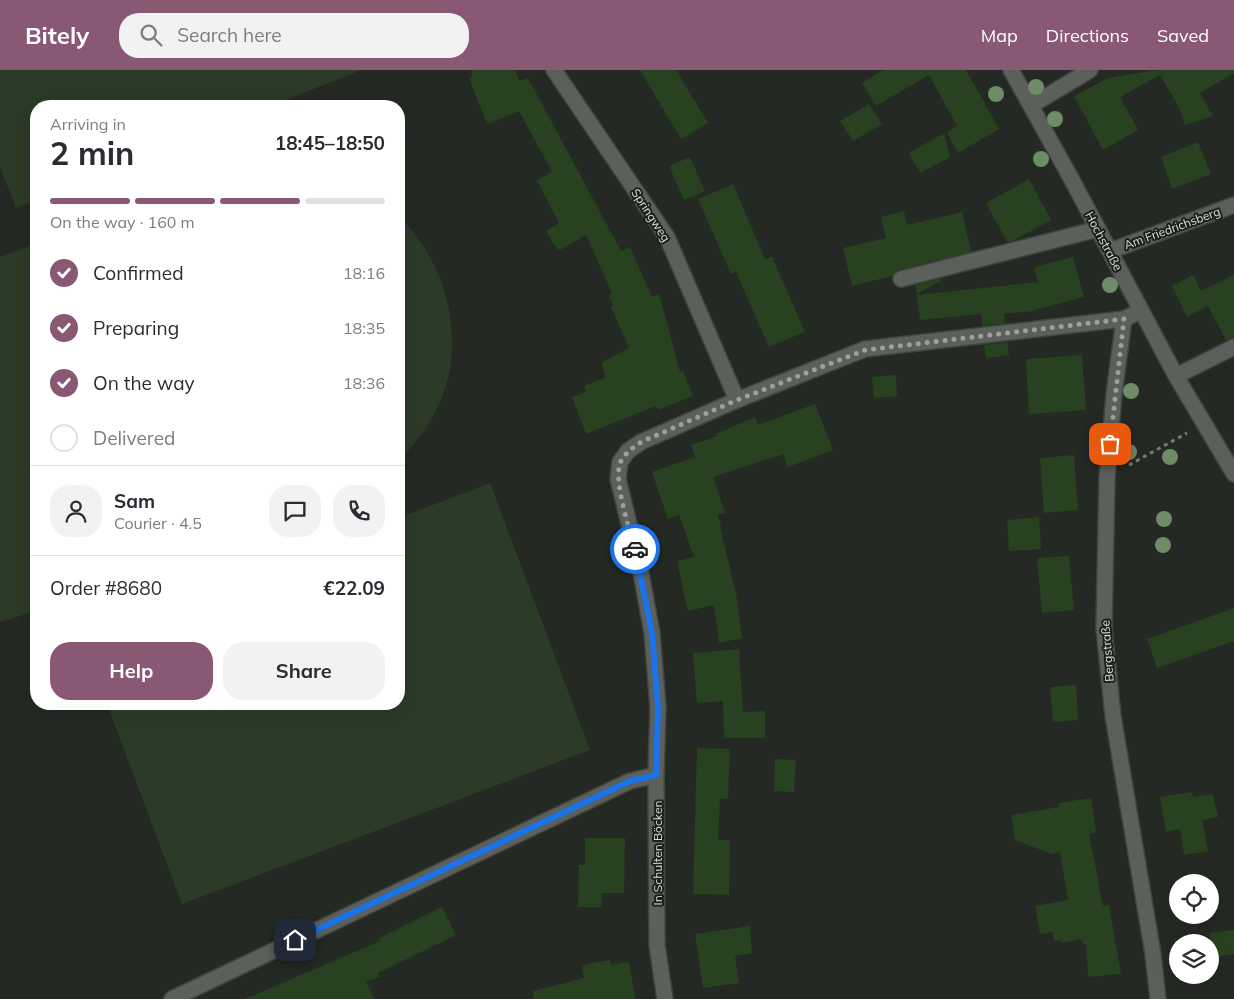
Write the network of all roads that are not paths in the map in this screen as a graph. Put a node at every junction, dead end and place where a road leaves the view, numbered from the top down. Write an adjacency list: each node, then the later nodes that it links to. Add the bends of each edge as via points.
1 (554, 70): 13 (street, Springweg, via 667,237)
2 (1011, 70): 4 (street, Hochstraße)
3 (1090, 70): 4 (street)
4 (1032, 105): 6 (street, Hochstraße)
5 (1234, 205): 7 (street, Am Friedrichsberg)
6 (1098, 229): 7 (street, Hochstraße); 8 (street)
7 (1110, 251): 9 (street, Hochstraße)
8 (901, 279)
9 (1141, 311): 10 (street); 12 (street, Hochstraße)
10 (1124, 319): 13 (street, In Schulten Böcken, via 865,350); 18 (street, Bergstraße, via 1107,478 1104,628 1113,716)
11 (1234, 347): 12 (street)
12 (1176, 376): 14 (street, Hochstraße)
13 (737, 400): 15 (street, In Schulten Böcken, via 641,442 620,462 618,480 652,633 658,707)
14 (1234, 474)
15 (656, 775): 16 (street, via 630,781); 17 (street, In Schulten Böcken, via 657,945)
16 (172, 999)
17 (665, 999)
18 (1158, 999)

